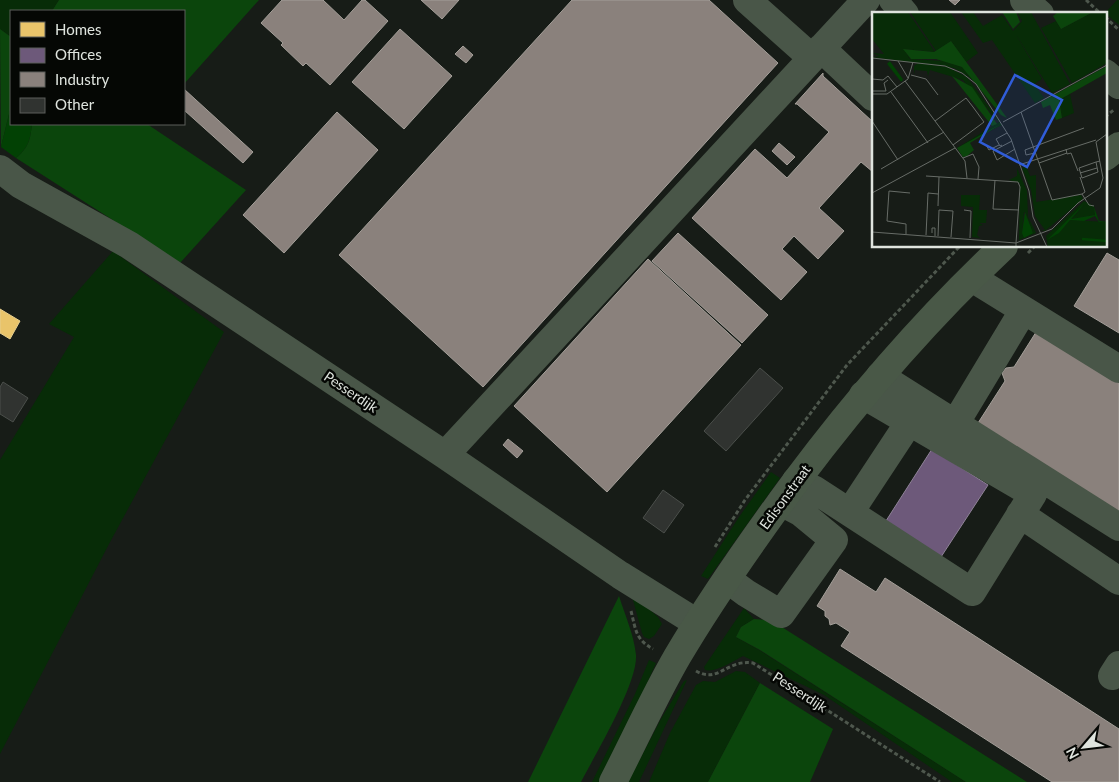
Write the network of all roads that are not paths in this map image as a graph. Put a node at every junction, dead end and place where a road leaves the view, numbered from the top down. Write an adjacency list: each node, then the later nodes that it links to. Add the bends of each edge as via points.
1 (747, 0): 7 (street)
2 (866, 0): 7 (street)
3 (893, 0): 5 (street)
4 (1024, 0): 6 (street)
5 (903, 12)
6 (1038, 12)
7 (816, 53): 10 (street); 21 (street)
8 (1106, 74): 9 (street)
9 (1119, 85)
10 (872, 96)
11 (1119, 146): 12 (main road)
12 (1106, 156)
13 (0, 169): 21 (street, Pesserdijk, via 21,185 129,245)
14 (1002, 248): 15 (main road, Edisonstraat)
15 (972, 278): 16 (street); 18 (main road, Edisonstraat)
16 (1023, 311): 17 (street); 20 (street)
17 (1119, 369)
18 (871, 385): 19 (street); 20 (street); 22 (main road, Edisonstraat)
19 (910, 421): 23 (street); 24 (street, via 1033,494)
20 (955, 424): 25 (street)
21 (445, 455): 28 (street, Pesserdijk, via 620,575)
22 (789, 491): 23 (street, via 815,490); 26 (main road, Edisonstraat); 26 (street, via 800,512 834,540 781,614)
23 (850, 512): 24 (street, via 972,592)
24 (1020, 514): 27 (street)
25 (1119, 527)
26 (727, 579): 28 (main road, Edisonstraat)
27 (1119, 581)
28 (697, 623): 29 (main road, Edisonstraat, via 664,654)
29 (613, 782)

